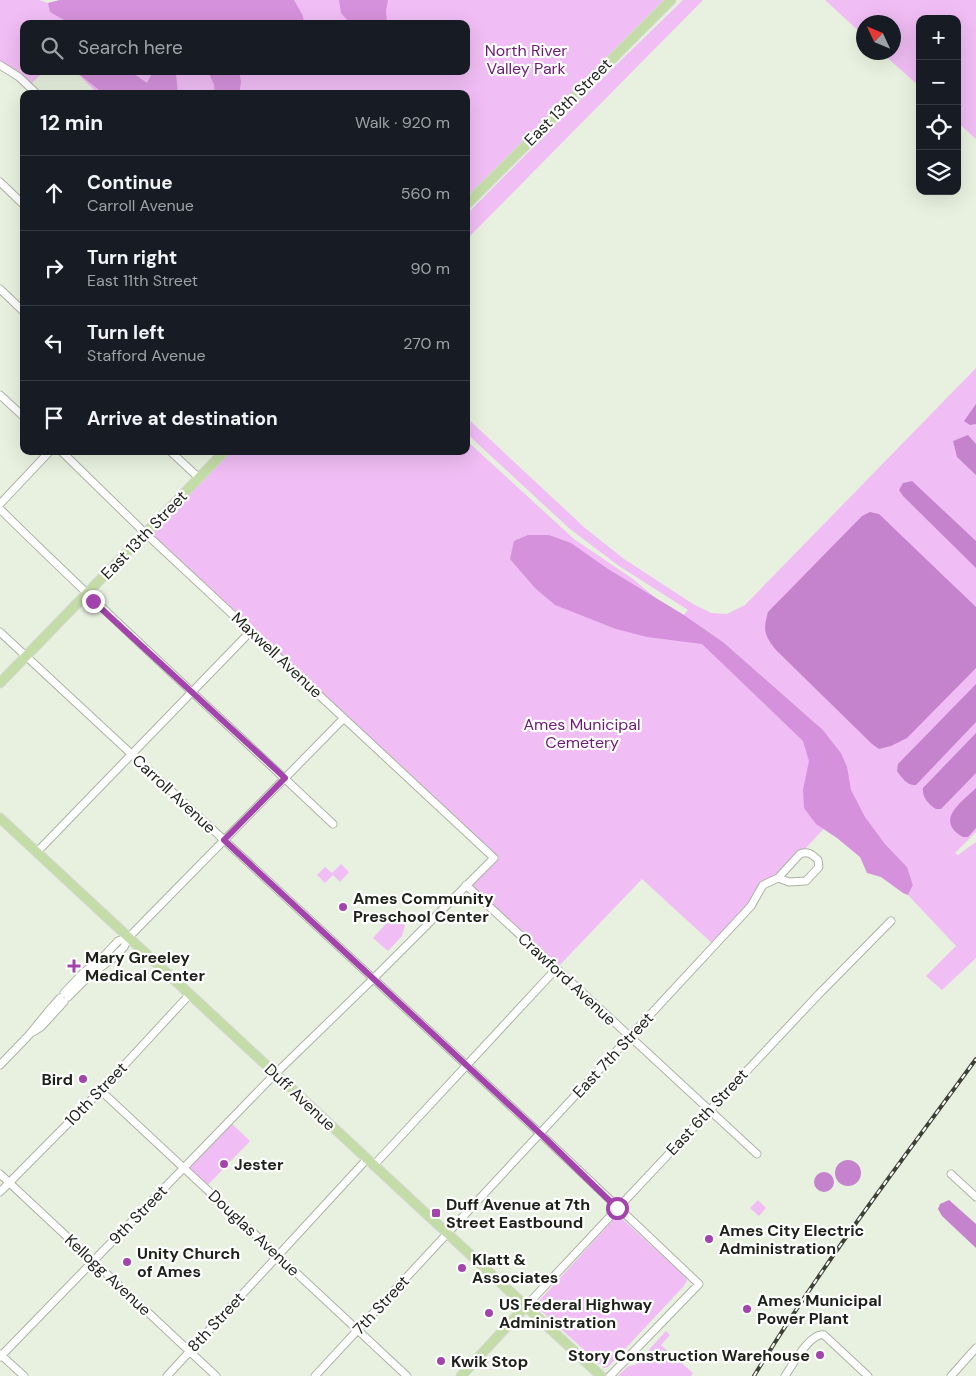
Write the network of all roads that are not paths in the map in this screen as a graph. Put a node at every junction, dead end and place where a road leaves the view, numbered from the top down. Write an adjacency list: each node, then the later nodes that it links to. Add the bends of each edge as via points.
1 (671, 0): 6 (main road, East 13th Street)
2 (0, 65): 3 (street)
3 (32, 90)
4 (0, 182): 5 (street)
5 (20, 201)
6 (470, 202)
7 (0, 289): 8 (street)
8 (20, 308)
9 (0, 395): 10 (street)
10 (20, 413)
11 (46, 455): 16 (street)
12 (66, 455): 18 (street, Maxwell Avenue)
13 (174, 455): 15 (street)
14 (221, 455): 15 (main road, East 13th Street)
15 (199, 478): 18 (main road, East 13th Street)
16 (0, 504)
17 (0, 509): 19 (street)
18 (145, 533): 19 (main road, East 13th Street); 20 (street, Maxwell Avenue)
19 (86, 594): 22 (main road, East 13th Street); 24 (street)
20 (251, 631): 24 (street); 25 (street, Maxwell Avenue)
21 (0, 632): 22 (street, Carroll Avenue)
22 (26, 657): 23 (main road, East 13th Street); 26 (street, Carroll Avenue)
23 (0, 684)
24 (192, 691): 26 (street); 27 (street)
25 (344, 718): 27 (street); 32 (street, Maxwell Avenue)
26 (131, 754): 30 (street, Carroll Avenue); 31 (street)
27 (285, 778): 29 (street); 30 (street)
28 (0, 818): 31 (main road, Duff Avenue)
29 (333, 824)
30 (224, 840): 36 (street); 38 (street, Carroll Avenue)
31 (37, 852): 36 (main road, Duff Avenue)
32 (494, 858): 34 (street, 9th Street)
33 (778, 878): 33 (street, East 7th Street, via 804,852 818,860 819,867 806,881 789,882); 42 (street, East 7th Street, via 763,886 751,906)
34 (466, 885): 37 (street, Crawford Avenue); 38 (street, 9th Street)
35 (892, 921): 47 (street, East 6th Street)
36 (128, 937): 39 (main road, Duff Avenue); 40 (street, via 118,941 83,973)
37 (556, 969): 42 (street, Crawford Avenue); 44 (street, 8th Street)
38 (373, 979): 44 (street, Carroll Avenue); 45 (street, 9th Street)
39 (190, 994): 45 (main road, Duff Avenue); 46 (street, 10th Street)
40 (64, 998): 41 (street, via 52,1007); 41 (street, via 41,1026)
41 (29, 1035): 43 (street)
42 (630, 1037): 47 (street, Crawford Avenue); 48 (street, East 7th Street)
43 (0, 1066)
44 (467, 1066): 48 (street, Carroll Avenue); 50 (street, 8th Street)
45 (275, 1074): 50 (main road, Duff Avenue); 51 (street, 9th Street)
46 (100, 1090): 51 (street, Douglas Avenue); 54 (street, 10th Street)
47 (709, 1110): 49 (street, Crawford Avenue); 57 (street, East 6th Street)
48 (540, 1134): 57 (street, Carroll Avenue); 58 (street, East 7th Street)
49 (757, 1154)
50 (370, 1162): 58 (main road, Duff Avenue); 59 (street, 8th Street)
51 (184, 1168): 59 (street, Douglas Avenue); 60 (street, 9th Street)
52 (0, 1174): 54 (street, Kellogg Avenue)
53 (952, 1174): 56 (street)
54 (9, 1183): 55 (street, 10th Street); 60 (street, Kellogg Avenue)
55 (0, 1192)
56 (976, 1197)
57 (617, 1208): 61 (street, East 6th Street); 73 (street, Carroll Avenue, via 699,1284)
58 (447, 1233): 61 (main road, Duff Avenue); 62 (street, 7th Street)
59 (278, 1256): 62 (street, Douglas Avenue); 64 (street, 8th Street)
60 (93, 1261): 64 (street, Kellogg Avenue); 65 (street, 9th Street)
61 (526, 1306): 71 (main road); 72 (main road, Duff Avenue)
62 (358, 1330): 69 (street, 7th Street); 70 (street, Douglas Avenue)
63 (976, 1348): 76 (street)
64 (190, 1351): 67 (street, 8th Street); 68 (street, Kellogg Avenue)
65 (1, 1355): 66 (street)
66 (24, 1376)
67 (167, 1376)
68 (216, 1376)
69 (314, 1376)
70 (407, 1376)
71 (461, 1376)
72 (601, 1376)
73 (610, 1376)
74 (785, 1376): 75 (street, via 816,1334 824,1335)
75 (868, 1376)
76 (951, 1376)

